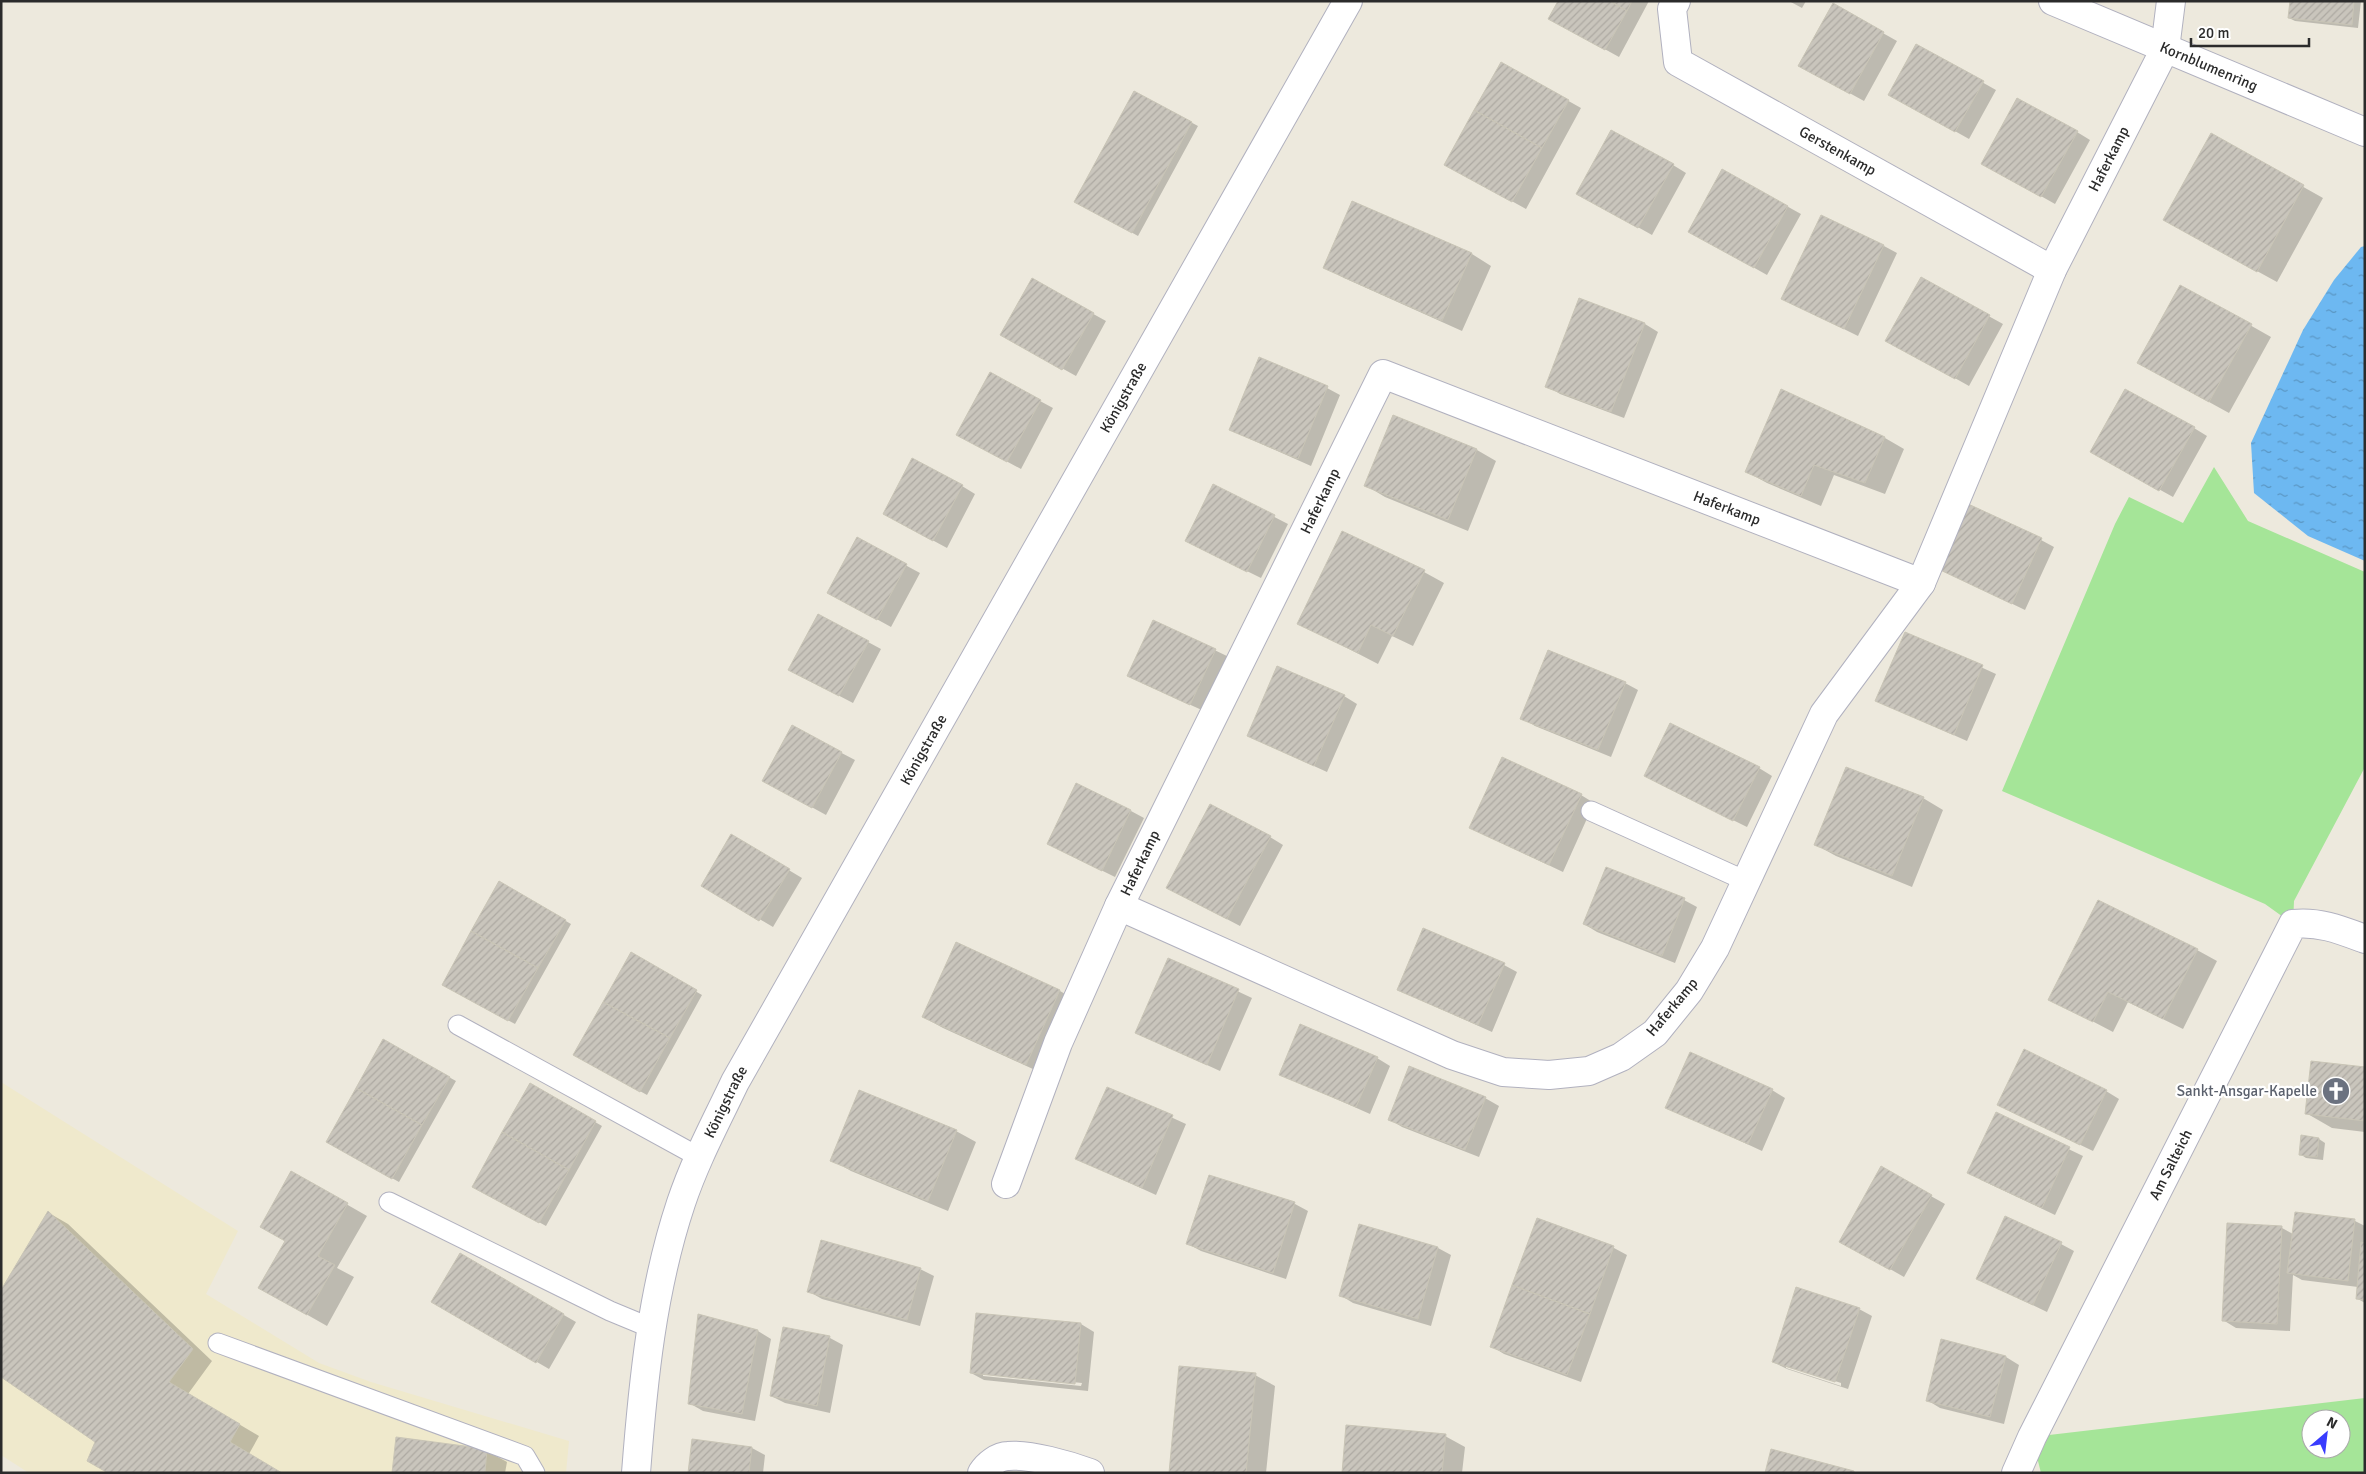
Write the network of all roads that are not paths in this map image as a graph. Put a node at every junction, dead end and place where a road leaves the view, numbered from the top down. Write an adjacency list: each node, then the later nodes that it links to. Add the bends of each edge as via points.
1 (1348, 1): 14 (street, Königstraße, via 781,998)
2 (1676, 1): 7 (street, Gerstenkamp, via 1672,9 1678,62)
3 (2053, 1): 5 (street, Kornblumenring)
4 (2171, 1): 5 (street, Haferkamp)
5 (2165, 49): 6 (street, Kornblumenring); 7 (street, Haferkamp)
6 (2365, 132)
7 (2052, 270): 8 (street, Haferkamp)
8 (1921, 583): 10 (street, Haferkamp, via 1824,714); 11 (street, Haferkamp, via 1383,374)
9 (1591, 811): 10 (lane)
10 (1746, 881): 11 (street, Haferkamp, via 1702,970 1654,1033 1621,1057 1589,1071 1549,1076 1503,1072 1452,1055)
11 (1119, 906): 15 (street, via 1058,1043)
12 (2365, 939): 23 (street, Am Salteich, via 2338,928 2293,924)
13 (458, 1025): 14 (lane)
14 (699, 1157): 17 (street, Königstraße, via 676,1220)
15 (1006, 1184)
16 (389, 1202): 17 (lane)
17 (651, 1328): 20 (street, Königstraße)
18 (218, 1343): 19 (lane, via 525,1456)
19 (534, 1473)
20 (636, 1473)
21 (982, 1473): 22 (street, via 996,1460 1007,1456 1063,1463)
22 (1090, 1473)
23 (2016, 1473)

